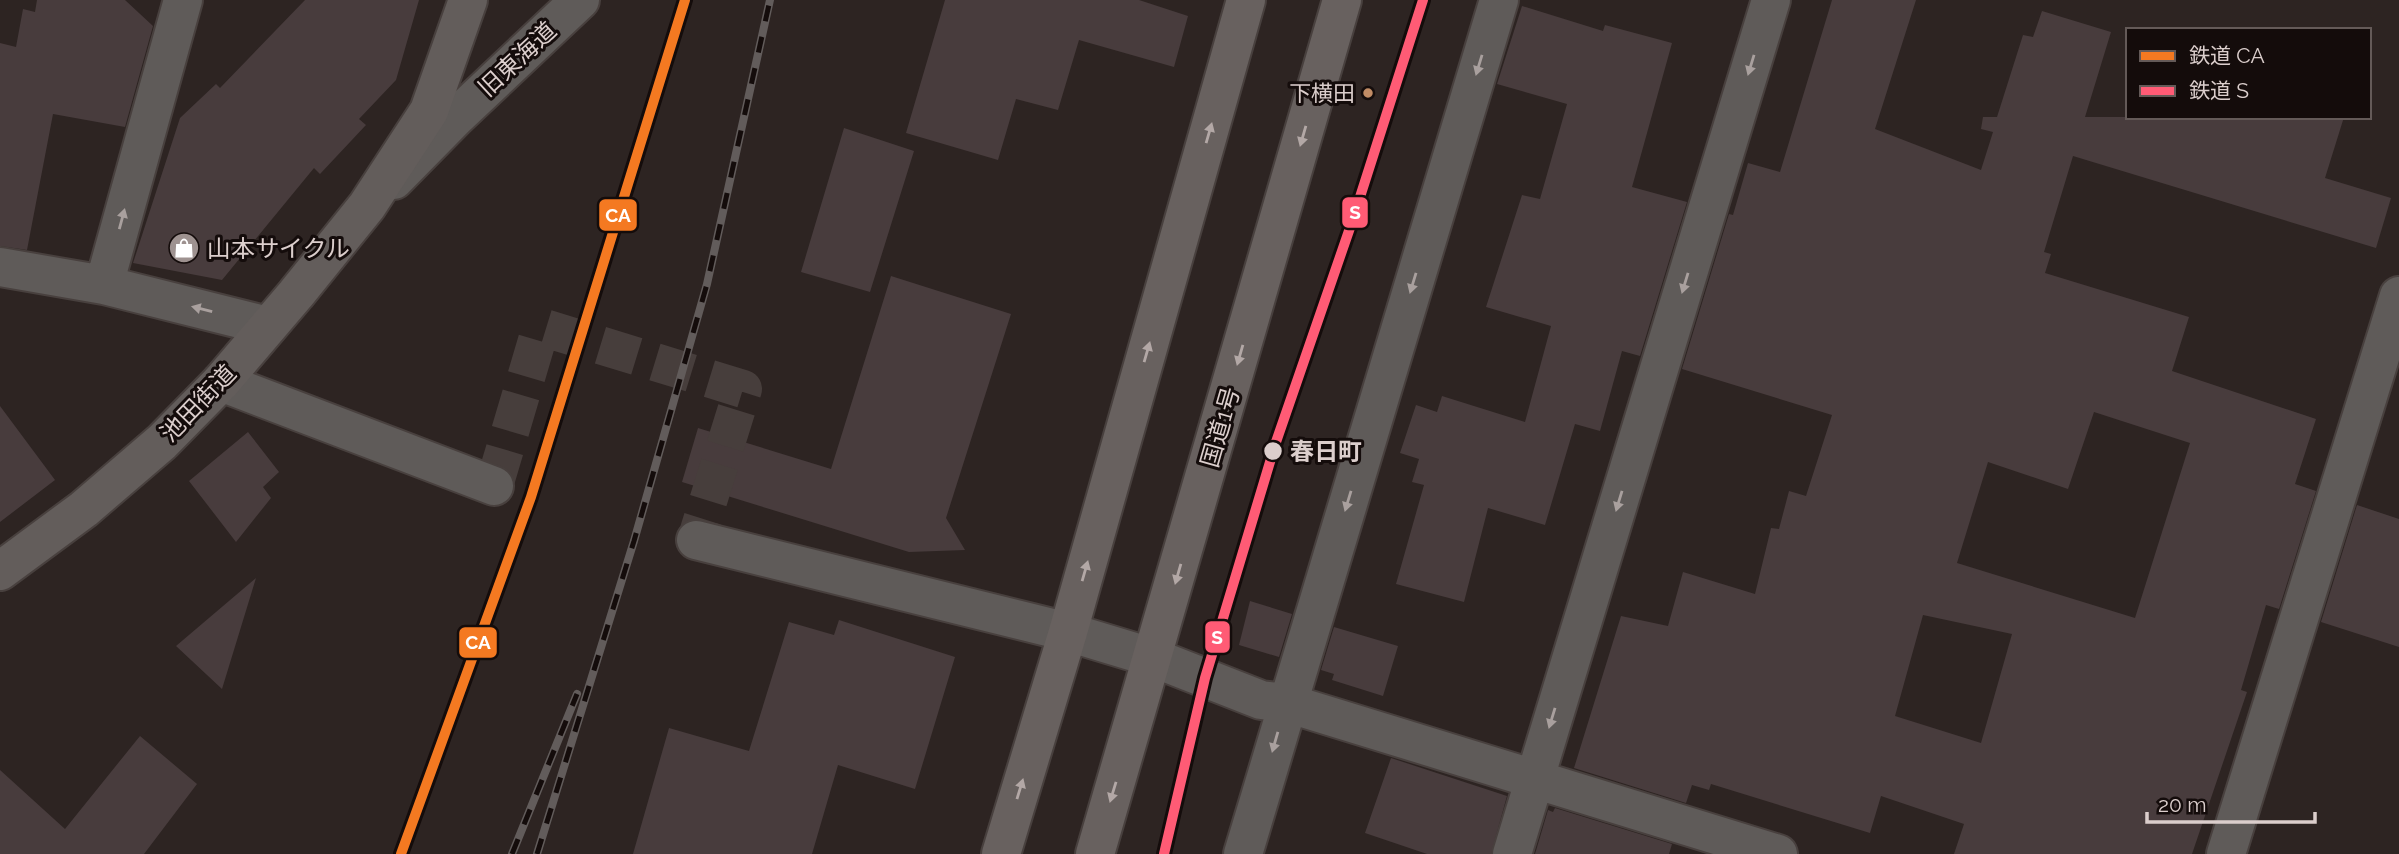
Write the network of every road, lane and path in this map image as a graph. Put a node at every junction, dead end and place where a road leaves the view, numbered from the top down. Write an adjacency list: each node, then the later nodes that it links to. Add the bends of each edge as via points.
1 (183, 0): 10 (street, one-way to 1)
2 (468, 0): 8 (street, 池田街道, via 429,111)
3 (580, 0): 8 (street, 旧東海道)
4 (1246, 0): 17 (highway, one-way to 4)
5 (1342, 0): 18 (highway, 国道1号, one-way to 18)
6 (1499, 0): 19 (street, one-way to 19)
7 (1771, 0): 20 (street, one-way to 20)
8 (367, 206): 12 (street, 池田街道)
9 (0, 267): 10 (street)
10 (104, 285): 12 (street, one-way to 10)
11 (2399, 296): 26 (street)
12 (268, 326): 13 (street, 池田街道)
13 (221, 382): 14 (street); 16 (street, 池田街道, via 162,442 84,509)
14 (494, 486)
15 (696, 540): 17 (street)
16 (0, 571)
17 (1068, 632): 18 (street); 21 (highway, one-way to 17)
18 (1154, 658): 19 (street, via 1261,700); 22 (highway, 国道1号, one-way to 22)
19 (1287, 703): 20 (street); 23 (street, one-way to 23)
20 (1534, 778): 24 (street); 25 (street)
21 (1001, 854)
22 (1095, 854)
23 (1243, 854)
24 (1511, 854)
25 (1779, 854)
26 (2226, 854)

